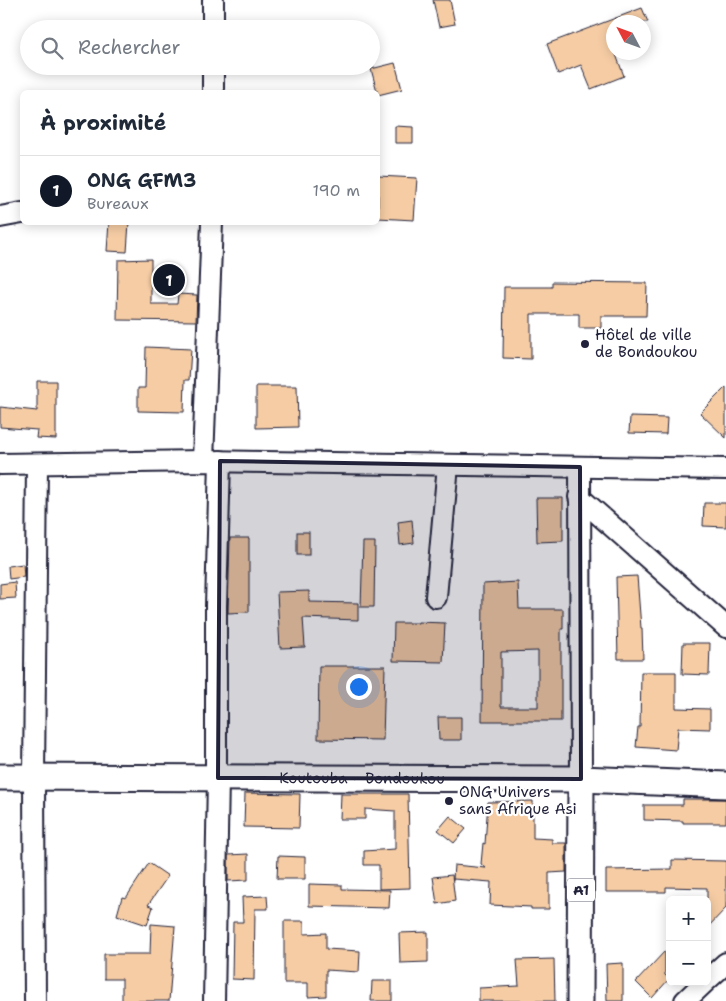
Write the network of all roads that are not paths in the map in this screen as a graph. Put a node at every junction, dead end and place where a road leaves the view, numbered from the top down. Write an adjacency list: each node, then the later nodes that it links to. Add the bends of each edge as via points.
1 (213, 0): 2 (street)
2 (213, 20)
3 (213, 75): 4 (street)
4 (213, 90)
5 (20, 213): 6 (street)
6 (0, 217)
7 (212, 225): 8 (street)
8 (212, 461): 10 (street); 11 (street); 19 (street)
9 (0, 464): 10 (street)
10 (37, 464): 18 (street)
11 (448, 465): 12 (street); 15 (street)
12 (580, 467): 13 (street); 14 (street)
13 (726, 469)
14 (579, 497): 16 (street); 20 (street)
15 (436, 597)
16 (726, 627)
17 (0, 776): 18 (main road, Koutouba - Bondoukou)
18 (34, 777): 19 (main road, Koutouba - Bondoukou); 25 (street)
19 (217, 778): 20 (main road, Koutouba - Bondoukou); 26 (street)
20 (581, 779): 21 (main road, Koutouba - Bondoukou); 27 (main road, A1)
21 (726, 785)
22 (726, 963): 23 (street)
23 (711, 976)
24 (701, 986): 28 (street)
25 (35, 1001)
26 (214, 1001)
27 (580, 1001)
28 (685, 1001)

